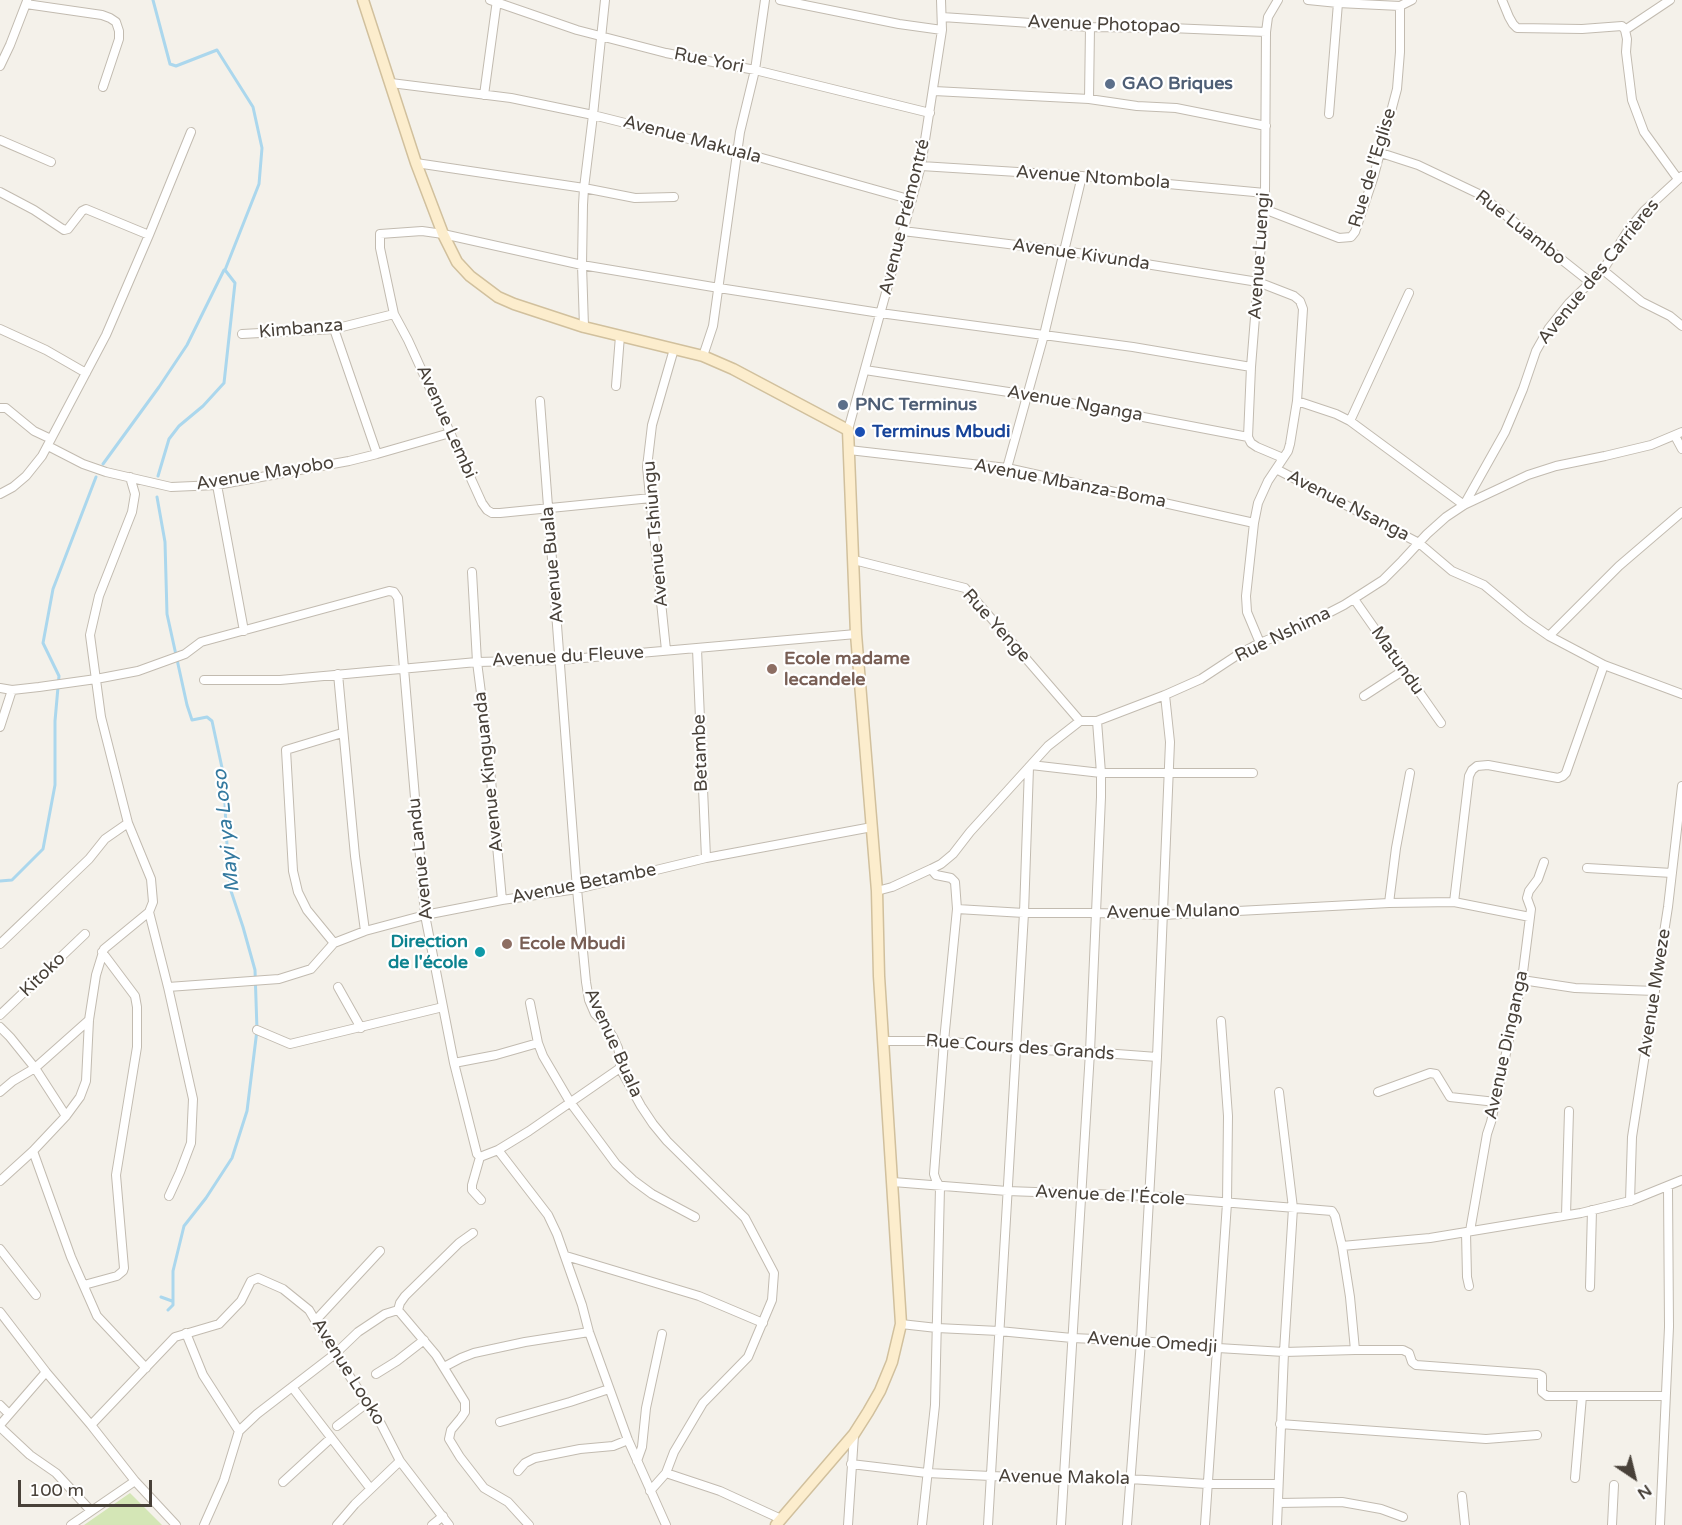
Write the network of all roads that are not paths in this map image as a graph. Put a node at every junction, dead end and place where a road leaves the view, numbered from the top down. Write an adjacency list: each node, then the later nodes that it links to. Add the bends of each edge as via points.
1 (363, 0): 23 (street)
2 (605, 0): 20 (street)
3 (765, 0): 22 (street)
4 (780, 0): 17 (street)
5 (941, 0): 15 (street, Avenue Prémontré)
6 (1278, 0): 19 (street, Avenue Luengi, via 1268,17)
7 (1308, 0): 13 (street)
8 (1412, 0): 14 (street)
9 (1502, 0): 18 (street, via 1517,28 1622,26)
10 (1670, 0): 18 (street)
11 (495, 1): 20 (street, Rue Yori); 26 (street)
12 (27, 2): 21 (street); 24 (street, via 102,15 116,22 119,39)
13 (1338, 3): 14 (street); 29 (street)
14 (1400, 6): 35 (street, Rue de l'Eglise, via 1397,89)
15 (942, 17): 16 (street, Avenue Photopao); 17 (street, Avenue Prémontré)
16 (1090, 27): 19 (street, Avenue Photopao); 27 (street)
17 (942, 30): 25 (street, Avenue Prémontré)
18 (1625, 30): 40 (street, via 1632,100 1644,132)
19 (1266, 32): 31 (street, Avenue Luengi)
20 (600, 36): 22 (street, Rue Yori); 30 (street)
21 (0, 66)
22 (754, 70): 28 (street, Rue Yori); 34 (street)
23 (391, 83): 26 (street, Avenue Makuala); 37 (street)
24 (104, 87)
25 (934, 91): 27 (street); 28 (street, Avenue Prémontré)
26 (484, 94): 30 (street, Avenue Makuala)
27 (1089, 99): 31 (street, via 1176,108)
28 (930, 114): 38 (street, Avenue Prémontré)
29 (1329, 114)
30 (593, 115): 34 (street, Avenue Makuala); 41 (street)
31 (1266, 126): 43 (street, Avenue Luengi)
32 (191, 132): 49 (street)
33 (0, 140): 36 (street)
34 (737, 151): 45 (street, Avenue Makuala); 55 (street)
35 (1381, 153): 46 (street, Rue de l'Eglise, via 1351,237 1340,238); 54 (street, Rue Luambo, via 1418,165 1479,194)
36 (51, 162)
37 (416, 163): 41 (street); 48 (street)
38 (921, 166): 39 (street, Avenue Ntombola); 45 (street, Avenue Prémontré)
39 (1082, 176): 43 (street, Avenue Ntombola); 50 (street)
40 (1680, 178): 52 (street, Avenue des Carrières, via 1644,211)
41 (584, 188): 44 (street, via 635,198); 51 (street)
42 (0, 192): 49 (street, via 64,230 86,209)
43 (1265, 193): 46 (street, Avenue Luengi)
44 (674, 197)
45 (912, 200): 47 (street, Avenue Prémontré)
46 (1264, 209): 53 (street, Avenue Luengi)
47 (903, 231): 50 (street, Avenue Kivunda); 57 (street, Avenue Prémontré)
48 (443, 234): 51 (street); 58 (street, Avenue Lembi, via 380,234); 60 (street, via 457,262 498,297)
49 (149, 235): 70 (street)
50 (1065, 251): 53 (street, Avenue Kivunda); 64 (street)
51 (582, 265): 55 (street); 60 (street)
52 (1603, 270): 54 (street, Avenue des Carrières); 59 (street, via 1642,302)
53 (1258, 282): 68 (street, Avenue Luengi); 74 (street, Avenue Kivunda, via 1302,303)
54 (1590, 282): 92 (street, Avenue des Carrières, via 1549,328 1536,351 1505,432)
55 (719, 288): 57 (street); 67 (street)
56 (1409, 293): 76 (street)
57 (880, 313): 64 (street); 69 (street, Avenue Prémontré)
58 (394, 314): 62 (street, Kimbanza); 78 (street, Avenue Lembi)
59 (1682, 326)
60 (584, 327): 65 (street)
61 (0, 329): 70 (street)
62 (334, 329): 63 (street, Kimbanza); 84 (street)
63 (242, 334)
64 (1044, 335): 68 (street); 72 (street)
65 (620, 336): 66 (street); 71 (street)
66 (674, 349): 67 (street); 91 (street, Avenue Tshiungu, via 652,425 647,467)
67 (703, 356): 77 (street)
68 (1251, 367): 80 (street, Avenue Luengi)
69 (865, 370): 72 (street, Avenue Nganga); 77 (street, Avenue Prémontré)
70 (86, 373): 81 (street)
71 (616, 386)
72 (1028, 395): 80 (street, Avenue Nganga); 86 (street)
73 (540, 401): 93 (street, Avenue Buala)
74 (1297, 401): 76 (street); 85 (street, via 1290,444)
75 (0, 408): 81 (street, Avenue Mayobo, via 6,408)
76 (1350, 421): 92 (street)
77 (849, 430): 82 (street)
78 (450, 432): 84 (street, Avenue Mayobo); 93 (street, Avenue Lembi, via 487,510 500,513)
79 (1678, 434): 83 (street); 92 (street, Rue Nshima, via 1651,445 1556,465)
80 (1248, 436): 85 (street, via 1257,447)
81 (49, 443): 88 (street, Avenue Mayobo, via 83,464); 90 (street, via 34,467)
82 (849, 450): 86 (street, Avenue Mbanza-Boma); 97 (street)
83 (1682, 450)
84 (377, 454): 89 (street, Avenue Mayobo)
85 (1283, 458): 87 (street)
86 (1007, 468): 95 (street, Avenue Mbanza-Boma)
87 (1276, 469): 95 (street, via 1258,503); 96 (street, Avenue Nsanga)
88 (130, 477): 89 (street, Avenue Mayobo, via 171,487); 112 (street, via 135,494 132,512 99,596 90,635)
89 (217, 485): 100 (street)
90 (0, 494)
91 (651, 498): 93 (street, Avenue Lembi); 105 (street, Avenue Tshiungu)
92 (1464, 505): 96 (street, Rue Nshima)
93 (548, 508): 106 (street, Avenue Buala)
94 (1682, 512): 102 (street, via 1619,566)
95 (1254, 523): 103 (street, via 1246,604)
96 (1419, 543): 99 (street, Rue Nshima, via 1383,580); 102 (street, via 1452,571 1484,585)
97 (854, 560): 101 (street); 119 (street, Rue Yenge, via 965,588)
98 (472, 572): 107 (street, Avenue Kinguanda)
99 (1354, 599): 103 (street, Rue Nshima); 110 (street, Matundu)
100 (244, 631): 109 (street, Avenue Landu, via 394,592 398,598); 112 (street, via 201,642 185,654 138,671)
101 (856, 634): 104 (street, Avenue du Fleuve); 131 (street)
102 (1549, 636): 108 (street)
103 (1260, 643): 117 (street, Rue Nshima, via 1200,680)
104 (697, 649): 105 (street, Avenue du Fleuve); 132 (street, Betambe)
105 (666, 650): 106 (street, Avenue du Fleuve)
106 (560, 660): 107 (street, Avenue du Fleuve); 137 (street, Avenue Buala)
107 (477, 662): 109 (street, Avenue du Fleuve); 139 (street, Avenue Kinguanda)
108 (1604, 665): 116 (street); 140 (street, via 1563,776 1488,765 1472,770)
109 (403, 668): 111 (street, Avenue du Fleuve); 146 (street, Avenue Landu)
110 (1404, 670): 118 (street); 121 (street, Matundu)
111 (338, 675): 113 (street, Avenue du Fleuve); 123 (street)
112 (96, 679): 115 (street); 130 (street, via 101,717)
113 (204, 680)
114 (0, 688): 115 (street)
115 (12, 690): 122 (street)
116 (1682, 694)
117 (1165, 695): 120 (street, Rue Nshima); 126 (street)
118 (1364, 696)
119 (1080, 721): 120 (street, Rue Nshima); 124 (street)
120 (1097, 721): 125 (street)
121 (1441, 723)
122 (0, 727)
123 (342, 733): 149 (street); 151 (street, via 286,750 293,871 298,892 307,910)
124 (1030, 766): 125 (street); 135 (street, via 953,854); 144 (street)
125 (1101, 773): 126 (street); 145 (street)
126 (1169, 773): 127 (street); 147 (street)
127 (1252, 773)
128 (1410, 773): 141 (street)
129 (1682, 786): 136 (street, Avenue Mweze)
130 (128, 823): 143 (street, via 151,879 153,902); 152 (street, via 105,839)
131 (872, 827): 132 (street, Avenue Betambe); 138 (street)
132 (706, 858): 137 (street, Avenue Betambe)
133 (1544, 862): 148 (street, Avenue Dinganga, via 1527,898)
134 (1587, 868): 136 (street)
135 (931, 869): 138 (street); 142 (street, via 955,882)
136 (1672, 873): 157 (street, Avenue Mweze)
137 (577, 889): 139 (street, Avenue Betambe); 174 (street, Avenue Buala, via 589,1000 618,1048)
138 (877, 891): 166 (street)
139 (502, 900): 146 (street, Avenue Betambe)
140 (1454, 902): 141 (street, Avenue Mulano); 148 (street, Avenue Mulano)
141 (1389, 903): 147 (street, Avenue Mulano)
142 (957, 909): 144 (street, Avenue Mulano); 167 (street)
143 (149, 912): 153 (street); 155 (street)
144 (1024, 913): 145 (street, Avenue Mulano); 169 (street)
145 (1096, 913): 147 (street, Avenue Mulano); 170 (street)
146 (425, 915): 149 (street, Avenue Betambe); 159 (street, Avenue Landu)
147 (1162, 915): 171 (street)
148 (1530, 916): 154 (street, Avenue Dinganga)
149 (365, 932): 151 (street, Avenue Betambe)
150 (86, 934): 160 (street, Kitoko)
151 (334, 943): 155 (street, Avenue Betambe, via 311,969 279,979)
152 (0, 945)
153 (102, 952): 161 (street); 207 (street, via 135,996 137,1047 116,1175 124,1268 117,1276)
154 (1522, 980): 157 (street, via 1575,988); 179 (street, Avenue Dinganga)
155 (168, 987): 192 (street, via 193,1099 191,1143)
156 (338, 987): 164 (street)
157 (1655, 991): 195 (street, Avenue Mweze, via 1632,1137)
158 (530, 1003): 168 (street)
159 (443, 1007): 164 (street); 172 (street, Avenue Landu)
160 (0, 1015)
161 (89, 1020): 173 (street); 181 (street, via 84,1089)
162 (1221, 1021): 196 (street, via 1228,1116)
163 (0, 1028): 173 (street)
164 (361, 1028): 165 (street, via 290,1044)
165 (257, 1030)
166 (883, 1041): 167 (street, Rue Cours des Grands); 187 (street)
167 (944, 1041): 169 (street, Rue Cours des Grands); 188 (street, via 934,1174)
168 (538, 1043): 172 (street); 178 (street)
169 (1016, 1049): 170 (street, Rue Cours des Grands); 190 (street)
170 (1090, 1052): 171 (street, Rue Cours des Grands); 191 (street)
171 (1157, 1057): 193 (street)
172 (454, 1063): 184 (street, Avenue Landu)
173 (35, 1068): 175 (street); 181 (street)
174 (620, 1068): 178 (street); 214 (street, Avenue Buala, via 640,1106 667,1142 745,1218 757,1238 774,1273 772,1300)
175 (0, 1092)
176 (1279, 1092): 197 (street)
177 (1378, 1092): 179 (street, via 1430,1073 1436,1074 1450,1097)
178 (570, 1102): 182 (street); 200 (street, via 616,1164 633,1180)
179 (1496, 1102): 201 (street, Avenue Dinganga)
180 (1569, 1111): 199 (street)
181 (66, 1116): 183 (street)
182 (498, 1150): 184 (street); 206 (street, via 548,1215)
183 (33, 1151): 185 (street); 207 (street)
184 (480, 1157): 194 (street, via 472,1190)
185 (0, 1180)
186 (1682, 1180): 189 (street)
187 (893, 1182): 188 (street, Avenue de l'École); 215 (street)
188 (940, 1186): 190 (street, Avenue de l'École); 216 (street)
189 (1668, 1187): 195 (street); 235 (street, via 1669,1327)
190 (1007, 1191): 191 (street, Avenue de l'École); 217 (street)
191 (1080, 1194): 193 (street, Avenue de l'École); 221 (street)
192 (169, 1196)
193 (1148, 1196): 196 (street, Avenue de l'École); 223 (street)
194 (481, 1200)
195 (1630, 1200): 198 (street)
196 (1227, 1203): 197 (street, Avenue de l'École); 224 (street)
197 (1293, 1208): 203 (street, Avenue de l'École, via 1332,1211); 226 (street)
198 (1592, 1210): 199 (street); 209 (street)
199 (1566, 1215): 201 (street)
200 (695, 1217)
201 (1468, 1232): 203 (street); 208 (street, Avenue Dinganga)
202 (473, 1233): 211 (street, via 405,1296)
203 (1342, 1246): 225 (street)
204 (0, 1249): 210 (street)
205 (380, 1251): 213 (street)
206 (566, 1256): 214 (street, via 699,1296); 218 (street)
207 (84, 1285): 229 (street, via 97,1316)
208 (1469, 1286)
209 (1590, 1287)
210 (36, 1295)
211 (398, 1310): 222 (street); 227 (street, via 358,1332)
212 (0, 1312): 230 (street)
213 (316, 1320): 219 (street, Avenue Looko, via 283,1289 258,1278 251,1281 241,1301 219,1324); 227 (street, Avenue Looko)
214 (763, 1323): 253 (street, Avenue Buala, via 748,1357 703,1403)
215 (901, 1324): 216 (street, Avenue Omedji); 245 (street, via 880,1391)
216 (937, 1328): 217 (street, Avenue Omedji); 254 (street, via 935,1405)
217 (999, 1330): 221 (street, Avenue Omedji); 255 (street)
218 (589, 1332): 228 (street, via 474,1353); 233 (street)
219 (186, 1333): 229 (street, Avenue Looko, via 175,1337); 244 (street, via 203,1375)
220 (662, 1334): 250 (street)
221 (1072, 1338): 223 (street, Avenue Omedji); 257 (street)
222 (424, 1340): 228 (street); 231 (street)
223 (1140, 1341): 224 (street, Avenue Omedji); 258 (street)
224 (1218, 1348): 226 (street, Avenue Omedji); 261 (street)
225 (1355, 1350): 226 (street, Avenue Omedji); 234 (street, Avenue Omedji, via 1403,1350 1416,1365 1530,1372 1542,1376 1544,1395)
226 (1284, 1352): 240 (street)
227 (335, 1354): 232 (street); 236 (street, Avenue Looko)
228 (444, 1367): 278 (street, via 465,1402 465,1412 449,1439 484,1488 508,1502)
229 (146, 1368): 241 (street, Avenue Looko)
230 (46, 1372): 238 (street); 241 (street)
231 (376, 1374)
232 (292, 1387): 244 (street); 247 (street)
233 (609, 1389): 239 (street); 248 (street)
234 (1582, 1396): 235 (street); 256 (street)
235 (1665, 1396): 289 (street)
236 (367, 1402): 243 (street); 249 (street, Avenue Looko)
237 (0, 1405): 238 (street)
238 (9, 1414): 242 (street)
239 (500, 1422)
240 (1281, 1424): 246 (street, via 1486,1438); 262 (street)
241 (91, 1425): 259 (street)
242 (0, 1426): 268 (street, via 56,1473)
243 (337, 1426)
244 (239, 1431): 274 (street, via 224,1480)
245 (854, 1434): 251 (street); 271 (street)
246 (1537, 1436)
247 (331, 1438): 260 (street); 264 (street)
248 (628, 1440): 250 (street); 252 (street, via 613,1446 535,1458)
249 (400, 1461): 264 (street); 269 (street, Avenue Looko)
250 (637, 1461): 265 (street)
251 (851, 1464): 254 (street, Avenue Makola); 280 (street)
252 (518, 1471)
253 (666, 1473): 265 (street, Avenue Buala); 271 (street, via 720,1491)
254 (927, 1473): 255 (street, Avenue Makola); 281 (street)
255 (991, 1476): 257 (street, Avenue Makola); 282 (street)
256 (1575, 1478)
257 (1063, 1479): 258 (street, Avenue Makola); 283 (street)
258 (1130, 1479): 261 (street, Avenue Makola); 284 (street)
259 (135, 1481): 268 (street); 273 (street)
260 (283, 1482)
261 (1207, 1484): 262 (street, Avenue Makola); 285 (street)
262 (1278, 1484): 267 (street)
263 (1614, 1485): 288 (street)
264 (370, 1488): 275 (street)
265 (650, 1491): 279 (street)
266 (1461, 1496): 287 (street)
267 (1278, 1503): 270 (street, via 1342,1502); 286 (street)
268 (91, 1511): 272 (street)
269 (443, 1516): 276 (street); 277 (street, Avenue Looko)
270 (1403, 1517)
271 (779, 1522)
272 (71, 1525)
273 (176, 1525)
274 (204, 1525)
275 (337, 1525)
276 (432, 1525)
277 (449, 1525)
278 (529, 1525)
279 (666, 1525)
280 (848, 1525)
281 (922, 1525)
282 (988, 1525)
283 (1061, 1525)
284 (1128, 1525)
285 (1205, 1525)
286 (1277, 1525)
287 (1465, 1525)
288 (1612, 1525)
289 (1660, 1525)

